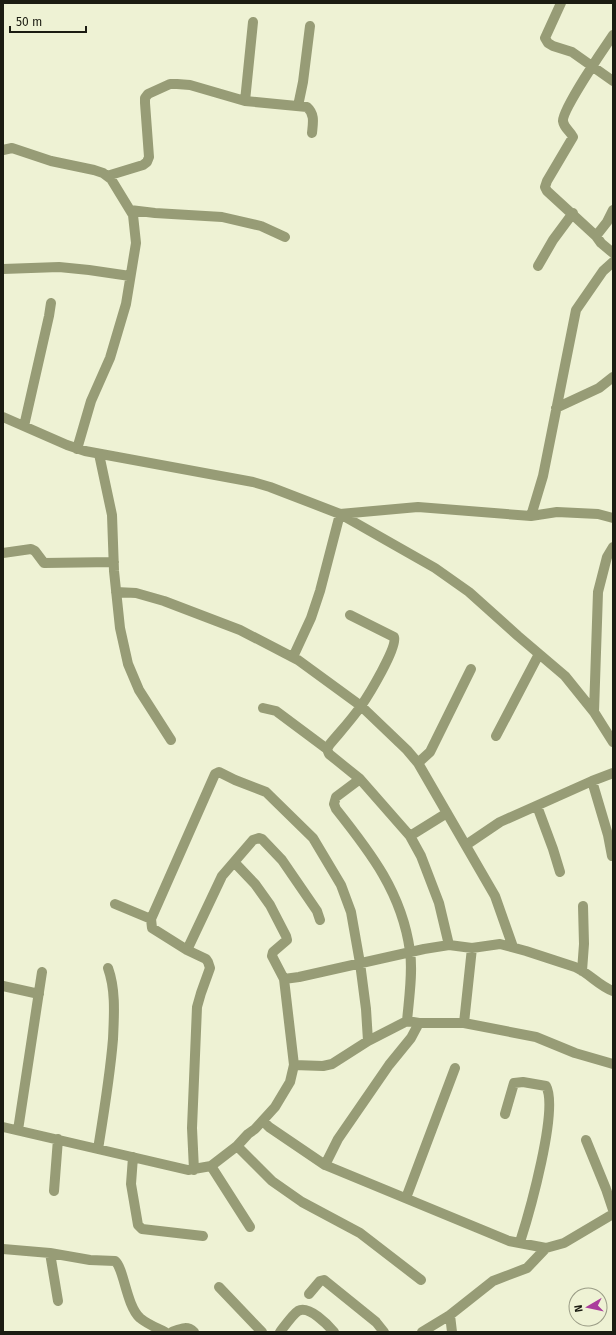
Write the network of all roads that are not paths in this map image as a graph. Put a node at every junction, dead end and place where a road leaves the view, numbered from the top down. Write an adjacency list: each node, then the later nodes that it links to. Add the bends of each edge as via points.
1 (561, 3): 5 (street, via 545,38 548,43 572,52)
2 (253, 22): 7 (street)
3 (310, 26): 8 (street)
4 (613, 34): 5 (street)
5 (593, 67): 6 (street); 14 (street, via 569,104 563,119 564,126 573,137 545,187)
6 (613, 81)
7 (245, 100): 8 (street); 11 (street, via 190,85 177,84 170,84 148,94 145,98 149,157 147,162)
8 (298, 106): 9 (street, via 307,107 311,111)
9 (312, 133)
10 (4, 149): 11 (street, via 12,148 51,161 94,170)
11 (107, 176): 12 (street)
12 (130, 210): 16 (street, via 222,217 261,226); 21 (street, via 136,242)
13 (613, 210): 15 (street)
14 (572, 214): 15 (street); 19 (street)
15 (596, 236): 17 (street)
16 (286, 237)
17 (613, 253)
18 (613, 262): 24 (street, via 602,270 576,310)
19 (538, 266)
20 (3, 270): 21 (street, via 59,267)
21 (130, 276): 27 (street, via 126,304 110,358 91,401)
22 (51, 303): 26 (street)
23 (613, 377): 24 (street, via 599,388)
24 (556, 408): 30 (street, via 543,476)
25 (3, 417): 26 (street)
26 (24, 426): 27 (street)
27 (77, 449): 28 (street)
28 (100, 454): 29 (street, via 253,482); 34 (street, via 112,515)
29 (340, 514): 30 (street, via 418,507); 37 (street, via 435,568 458,584); 38 (street, via 320,591)
30 (531, 516): 31 (street, via 557,512 598,514)
31 (613, 518)
32 (613, 547): 42 (street, via 607,557 598,592)
33 (3, 553): 34 (street, via 31,549 44,563)
34 (114, 562): 35 (street)
35 (116, 592): 38 (street, via 136,593 164,601 240,630); 44 (street, via 120,628 132,674 139,690)
36 (350, 615): 40 (street, via 396,640 379,677)
37 (539, 654): 42 (street, via 565,676); 43 (street)
38 (293, 657): 40 (street)
39 (471, 669): 47 (street, via 430,752)
40 (361, 706): 46 (street); 47 (street)
41 (263, 708): 46 (street, via 276,711)
42 (594, 712): 45 (street)
43 (496, 736)
44 (171, 740)
45 (613, 742)
46 (327, 750): 49 (street)
47 (418, 763): 52 (street)
48 (613, 773): 50 (street)
49 (360, 779): 53 (street); 66 (street, via 336,798 334,804 391,888 404,922)
50 (592, 781): 51 (street); 55 (street)
51 (537, 806): 54 (street, via 500,822); 57 (street)
52 (448, 813): 53 (street); 54 (street)
53 (410, 836): 62 (street, via 421,856 439,903)
54 (466, 845): 63 (street, via 496,896)
55 (612, 856)
56 (235, 863): 61 (street, via 253,840 262,839 282,860 317,911); 65 (street, via 222,876); 71 (street, via 270,905 286,936 287,940 273,952 272,956)
57 (560, 872)
58 (115, 904): 60 (street)
59 (583, 906): 69 (street)
60 (151, 919): 65 (street, via 152,928); 67 (street, via 215,774 219,772 266,792 313,838 341,885 351,912)
61 (320, 920)
62 (449, 945): 64 (street); 66 (street)
63 (513, 947): 64 (street, via 500,944); 69 (street)
64 (472, 948): 77 (street)
65 (187, 950): 93 (street, via 206,959 210,968 197,1007 192,1128)
66 (410, 952): 67 (street); 75 (street)
67 (360, 962): 71 (street, via 299,977); 78 (street)
68 (108, 968): 89 (street, via 114,1014 110,1069)
69 (582, 971): 73 (street)
70 (42, 972): 74 (street)
71 (284, 978): 80 (street)
72 (3, 986): 74 (street)
73 (613, 991)
74 (39, 994): 85 (street)
75 (407, 1021): 76 (street); 78 (street)
76 (419, 1023): 77 (street); 91 (street, via 411,1038 389,1065 338,1139)
77 (464, 1023): 79 (street, via 536,1037 575,1053)
78 (368, 1040): 80 (street, via 332,1064)
79 (613, 1064)
80 (294, 1065): 83 (street, via 290,1082)
81 (455, 1068): 95 (street)
82 (505, 1114): 100 (street, via 514,1083 546,1086 549,1090 548,1120 539,1172)
83 (263, 1121): 88 (street); 91 (street)
84 (3, 1127): 85 (street)
85 (18, 1130): 86 (street)
86 (58, 1139): 89 (street); 94 (street)
87 (586, 1140): 96 (street)
88 (237, 1146): 92 (street); 104 (street, via 272,1181 302,1202 360,1233)
89 (98, 1149): 90 (street)
90 (133, 1158): 93 (street); 99 (street, via 131,1184 138,1225 142,1229)
91 (325, 1165): 95 (street)
92 (211, 1166): 93 (street); 98 (street)
93 (194, 1170)
94 (54, 1191)
95 (406, 1198): 100 (street, via 509,1241)
96 (613, 1210)
97 (613, 1214): 101 (street, via 564,1243)
98 (250, 1227)
99 (203, 1236)
100 (520, 1242): 101 (street)
101 (546, 1248): 108 (street, via 527,1268 493,1281)
102 (3, 1249): 103 (street)
103 (50, 1253): 107 (street); 109 (street, via 90,1260 115,1261 128,1298 140,1317)
104 (421, 1280)
105 (219, 1287): 112 (street)
106 (309, 1294): 115 (street, via 324,1280 376,1322)
107 (58, 1301)
108 (450, 1315): 116 (street); 117 (street)
109 (165, 1332)
110 (172, 1332): 111 (street, via 186,1328)
111 (194, 1332)
112 (262, 1332)
113 (280, 1332): 114 (street, via 298,1311 308,1310)
114 (334, 1332)
115 (384, 1332)
116 (422, 1332)
117 (452, 1332)

